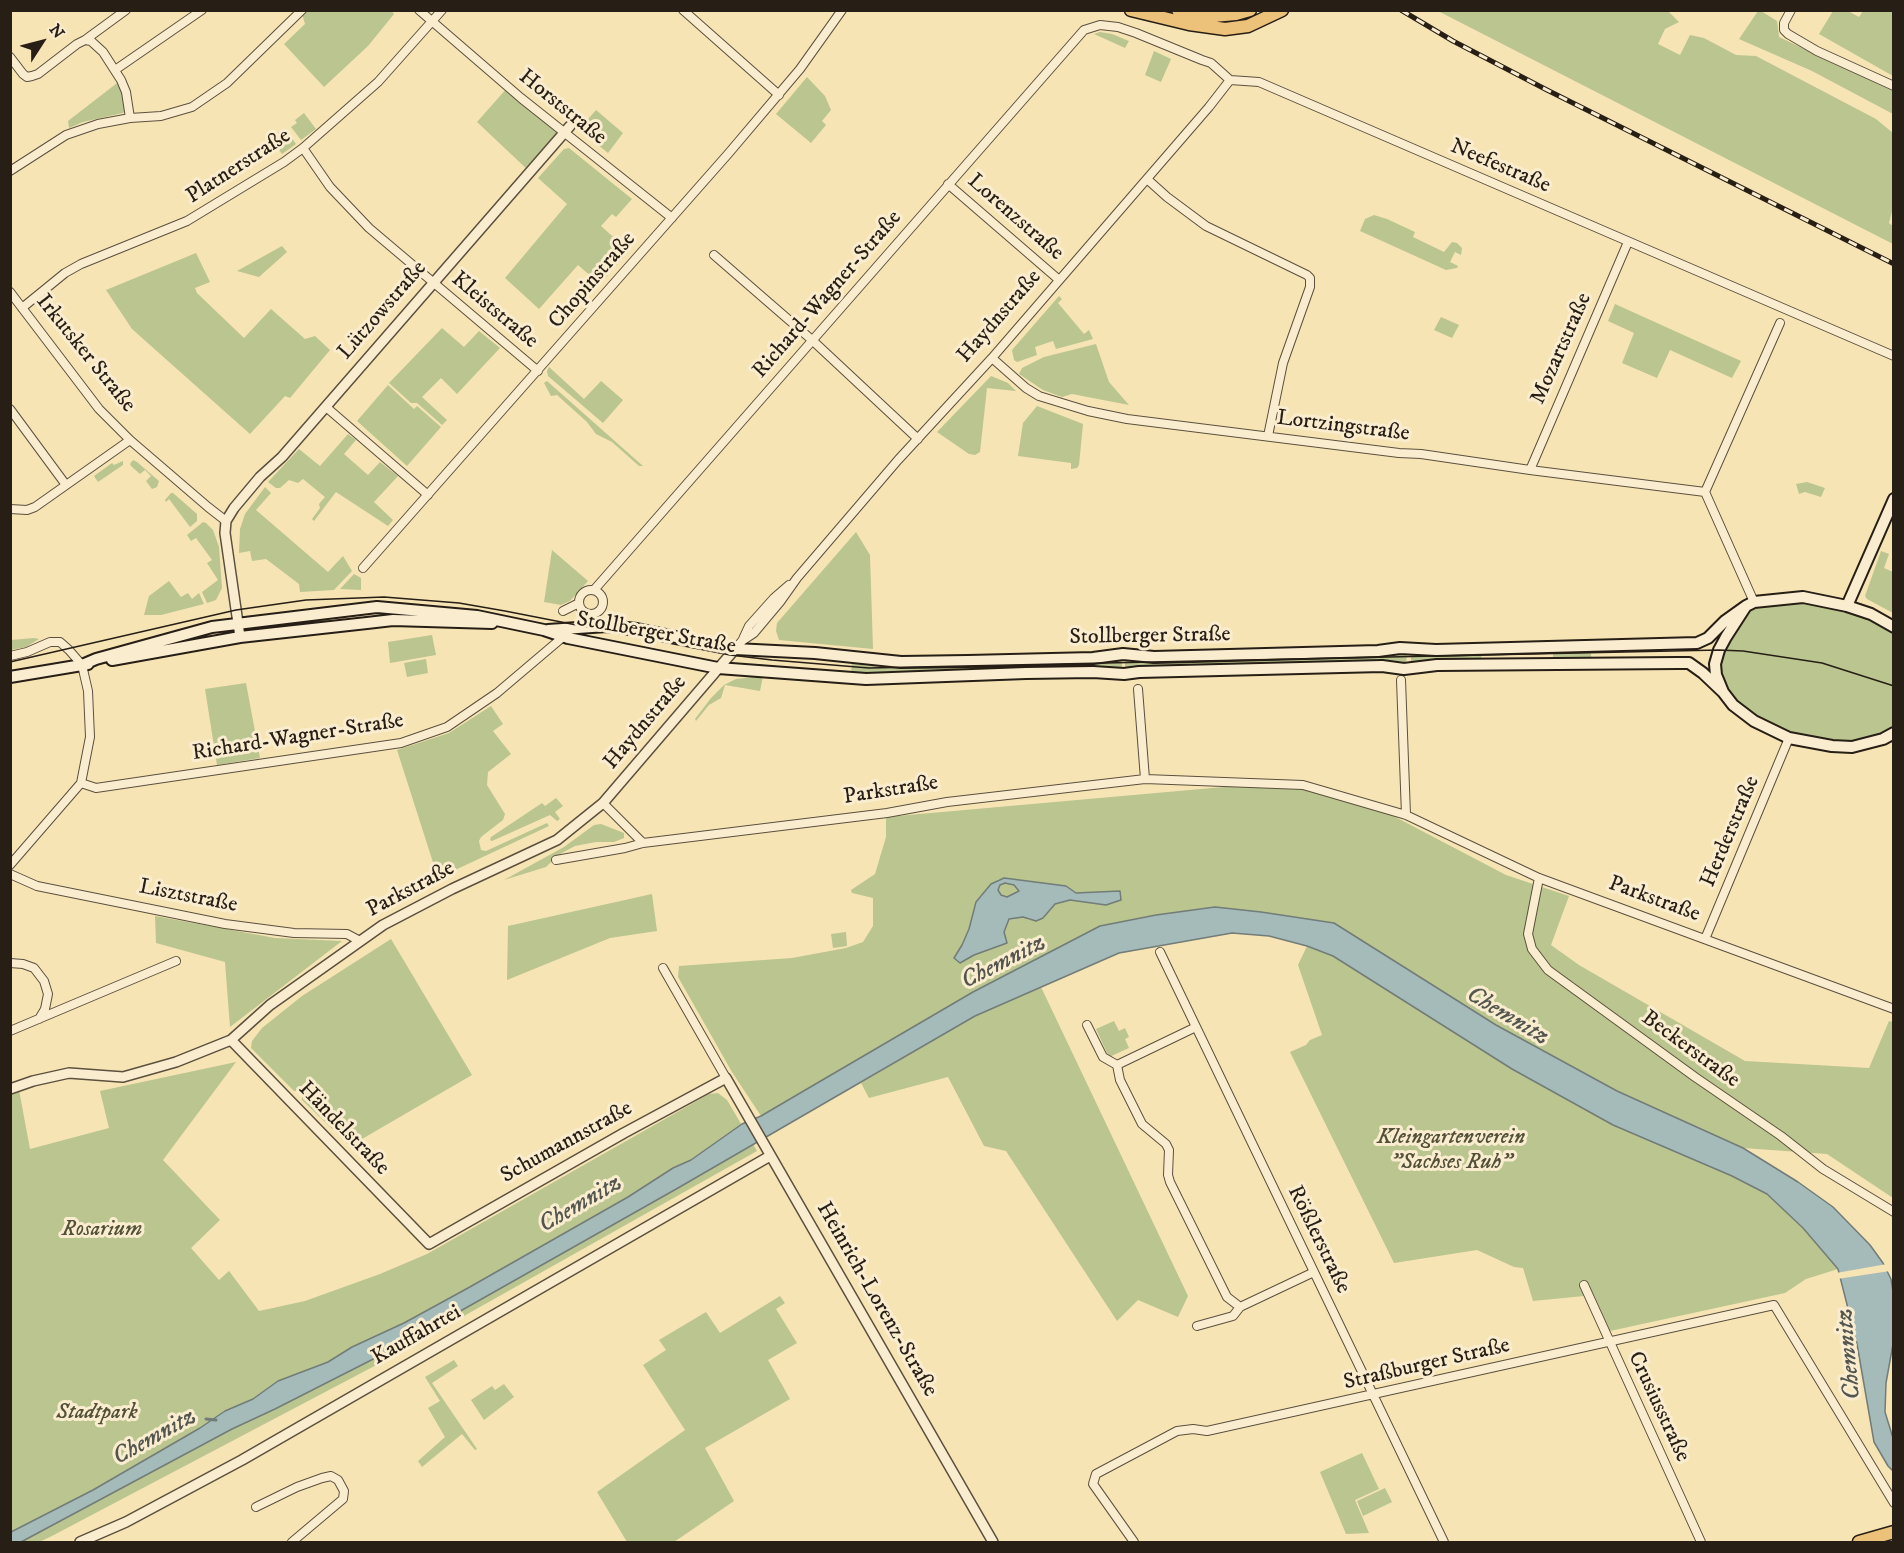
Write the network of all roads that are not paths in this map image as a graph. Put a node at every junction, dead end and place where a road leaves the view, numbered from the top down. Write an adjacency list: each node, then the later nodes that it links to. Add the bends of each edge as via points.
1 (126, 10): 14 (street)
2 (202, 10): 16 (street)
3 (302, 10): 20 (street, via 227,82 192,107 153,117)
4 (419, 10): 13 (street)
5 (442, 10): 13 (street, Platnerstraße)
6 (683, 10): 19 (street)
7 (842, 10): 19 (street, Chopinstraße)
8 (1131, 10): 11 (main road, via 1225,30 1248,26)
9 (1178, 10): 10 (main road, via 1213,16)
10 (1250, 10)
11 (1282, 10)
12 (1791, 10): 18 (street, via 1784,23 1788,34)
13 (432, 22): 21 (street, Horststraße); 22 (street, Platnerstraße, via 378,82)
14 (85, 40): 15 (street, via 41,72 27,77); 16 (street, via 97,46)
15 (10, 57)
16 (115, 70): 20 (street, via 126,92)
17 (1230, 80): 24 (street, Haydnstraße); 25 (street, Richard-Wagner-Straße, via 1211,63 1136,33 1109,26 1091,27 1084,30); 27 (street, Neefestraße, via 1259,82)
18 (1893, 86)
19 (779, 95): 26 (street, Chopinstraße)
20 (130, 118): 23 (street, via 70,134)
21 (567, 129): 26 (street, Horststraße); 30 (street, Lützowstraße)
22 (303, 148): 30 (street, Kleiststraße, via 346,205); 32 (street, Platnerstraße, via 265,176 187,221 81,264)
23 (10, 171)
24 (1147, 179): 29 (street, Haydnstraße); 40 (street, via 1202,223 1310,278 1283,363)
25 (948, 184): 29 (street, Lorenzstraße); 34 (street, Richard-Wagner-Straße)
26 (672, 218): 37 (street, Chopinstraße)
27 (1628, 242): 35 (street, Neefestraße); 43 (street, Mozartstraße)
28 (714, 255): 34 (street)
29 (1058, 279): 36 (street, Haydnstraße)
30 (433, 283): 37 (street, Kleiststraße); 38 (street, Lützowstraße)
31 (10, 292): 32 (street, Irkutsker Straße)
32 (22, 308): 42 (street, Irkutsker Straße, via 84,392)
33 (1780, 323): 45 (street)
34 (812, 340): 41 (street); 51 (street, Richard-Wagner-Straße)
35 (1893, 356)
36 (992, 358): 40 (street, Lortzingstraße, via 1026,388 1054,402 1127,419); 41 (street, Haydnstraße)
37 (538, 371): 46 (street, Chopinstraße)
38 (326, 407): 46 (street); 49 (street, Lützowstraße, via 260,477)
39 (10, 409): 44 (street)
40 (1268, 436): 43 (street, Lortzingstraße)
41 (918, 439): 62 (street, Haydnstraße, via 796,578 761,625)
42 (130, 440): 44 (street, Irkutsker Straße); 49 (street, Irkutsker Straße)
43 (1530, 471): 45 (street, Lortzingstraße)
44 (66, 485): 48 (street, Irkutsker Straße, via 35,507)
45 (1705, 492): 53 (street)
46 (428, 495): 50 (street, Chopinstraße)
47 (1893, 499): 54 (main road)
48 (10, 509)
49 (226, 521): 56 (street)
50 (363, 568)
51 (594, 590): 52 (street, Richard-Wagner-Straße, via 585,591); 52 (street, via 603,598 600,611 588,614)
52 (579, 603): 55 (street, Richard-Wagner-Straße)
53 (1750, 604): 54 (main road, via 1803,597); 62 (main road, Stollberger Straße, via 1708,638 1678,644 901,662); 69 (main road, via 1717,655 1716,675)
54 (1847, 606): 58 (main road)
55 (563, 611)
56 (238, 622): 57 (main road, Stollberger Straße, via 377,607 439,611); 60 (street); 64 (main road, Stollberger Straße)
57 (504, 623): 59 (main road, Stollberger Straße); 60 (main road, Stollberger Straße, via 393,620)
58 (1893, 627)
59 (544, 630): 61 (main road, Stollberger Straße); 62 (main road, Stollberger Straße, via 607,626)
60 (240, 637): 64 (main road, Stollberger Straße)
61 (563, 637): 65 (main road, Stollberger Straße); 73 (street, Richard-Wagner-Straße, via 497,693 447,728 401,743 96,788)
62 (739, 645): 65 (street, Haydnstraße)
63 (10, 656): 64 (street, via 60,642)
64 (82, 665): 66 (main road, Stollberger Straße); 73 (street, via 88,691 90,737)
65 (718, 668): 69 (main road, Stollberger Straße, via 866,679 1689,663); 74 (street, Haydnstraße)
66 (10, 677)
67 (1401, 681): 75 (street)
68 (1138, 689): 72 (street)
69 (1723, 692): 71 (main road, Stollberger Straße, via 1754,722)
70 (1893, 733): 71 (main road, Stollberger Straße, via 1852,747)
71 (1789, 738): 81 (street, Herderstraße)
72 (1145, 779): 75 (street, Parkstraße, via 1303,785); 76 (street, Parkstraße)
73 (81, 783): 78 (street)
74 (603, 803): 76 (street); 82 (street, Parkstraße, via 557,840 383,925)
75 (1406, 815): 80 (street, Parkstraße)
76 (643, 843): 77 (street, Parkstraße)
77 (556, 860)
78 (10, 865)
79 (10, 874): 82 (street, Lisztstraße, via 37,886 225,924 294,933 346,934)
80 (1539, 878): 81 (street, Parkstraße); 97 (street, Beckerstraße, via 1528,934 1532,949 1548,970 1823,1169)
81 (1705, 939): 87 (street, Parkstraße)
82 (360, 941): 92 (street, Parkstraße, via 270,1005)
83 (1160, 952): 90 (street, Rößlerstraße)
84 (176, 962): 88 (street)
85 (10, 963): 88 (street, via 34,968 44,981 48,994)
86 (663, 968): 94 (street)
87 (1893, 1009)
88 (38, 1020): 91 (street)
89 (1087, 1025): 93 (street, via 1102,1057)
90 (1196, 1027): 93 (street); 99 (street, Rößlerstraße)
91 (10, 1031)
92 (231, 1040): 95 (street, via 123,1077 69,1073); 98 (street, Händelstraße)
93 (1117, 1065): 101 (street, via 1120,1080 1142,1124 1166,1144 1170,1182 1227,1297)
94 (726, 1078): 96 (street, Heinrich-Lorenz-Straße); 98 (street, Schumannstraße)
95 (10, 1089)
96 (770, 1156): 108 (street, Kauffahrtei, via 242,1460); 110 (street, Heinrich-Lorenz-Straße)
97 (1893, 1212)
98 (429, 1244)
99 (1314, 1272): 101 (street); 104 (street, Rößlerstraße)
100 (1584, 1285): 103 (street, Crusiusstraße)
101 (1240, 1307): 102 (street, via 1233,1316)
102 (1197, 1326)
103 (1609, 1343): 104 (street, Straßburger Straße); 105 (street, Straßburger Straße, via 1774,1305); 113 (street, Crusiusstraße)
104 (1373, 1396): 111 (street, Straßburger Straße, via 1207,1431 1177,1431 1096,1474 1093,1484); 112 (street, Rößlerstraße)
105 (1893, 1503)
106 (256, 1508): 109 (street, via 322,1478 331,1476 338,1480 344,1491 343,1499)
107 (1893, 1532): 114 (main road)
108 (80, 1542)
109 (292, 1542)
110 (993, 1542)
111 (1134, 1542)
112 (1444, 1542)
113 (1701, 1542)
114 (1859, 1542)

